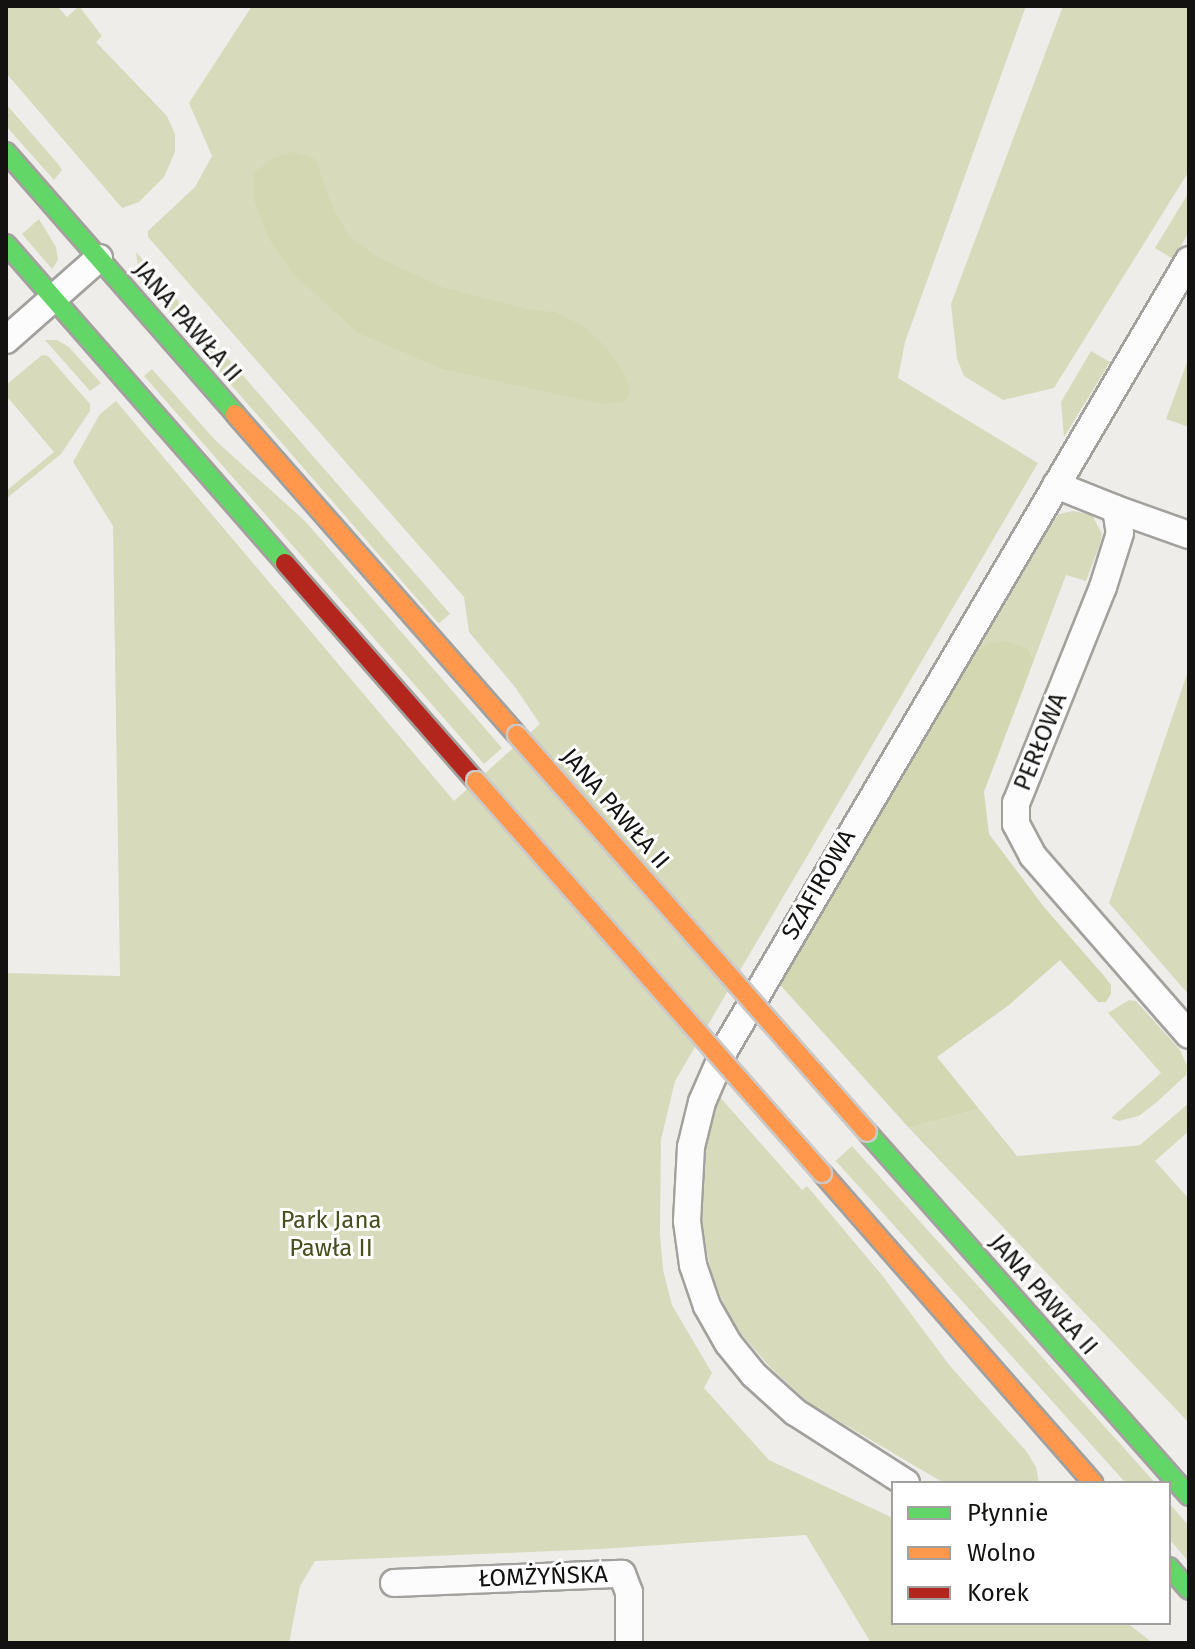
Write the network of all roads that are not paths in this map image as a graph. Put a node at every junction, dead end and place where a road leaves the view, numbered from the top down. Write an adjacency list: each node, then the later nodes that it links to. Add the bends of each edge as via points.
1 (6, 152): 3 (main road, JANA PAWŁA II)
2 (6, 244): 5 (main road)
3 (99, 258): 5 (street); 13 (main road, JANA PAWŁA II, bridge)
4 (1189, 260): 7 (street, SZAFIROWA)
5 (54, 298): 6 (street); 12 (main road, bridge)
6 (6, 340)
7 (1056, 485): 8 (street); 11 (street, SZAFIROWA, via 725,1049 702,1102 691,1147 687,1221 693,1265 707,1306 728,1343 795,1412)
8 (1116, 509): 9 (street); 10 (street, PERŁOWA, via 1120,533 1103,587 1016,803 1016,824 1033,856)
9 (1189, 535)
10 (1189, 1035)
11 (903, 1481)
12 (1091, 1481)
13 (1189, 1496)
14 (1171, 1569): 16 (main road)
15 (394, 1583): 17 (street, ŁOMŻYŃSKA, via 622,1574 629,1592)
16 (1189, 1590)
17 (629, 1643)

